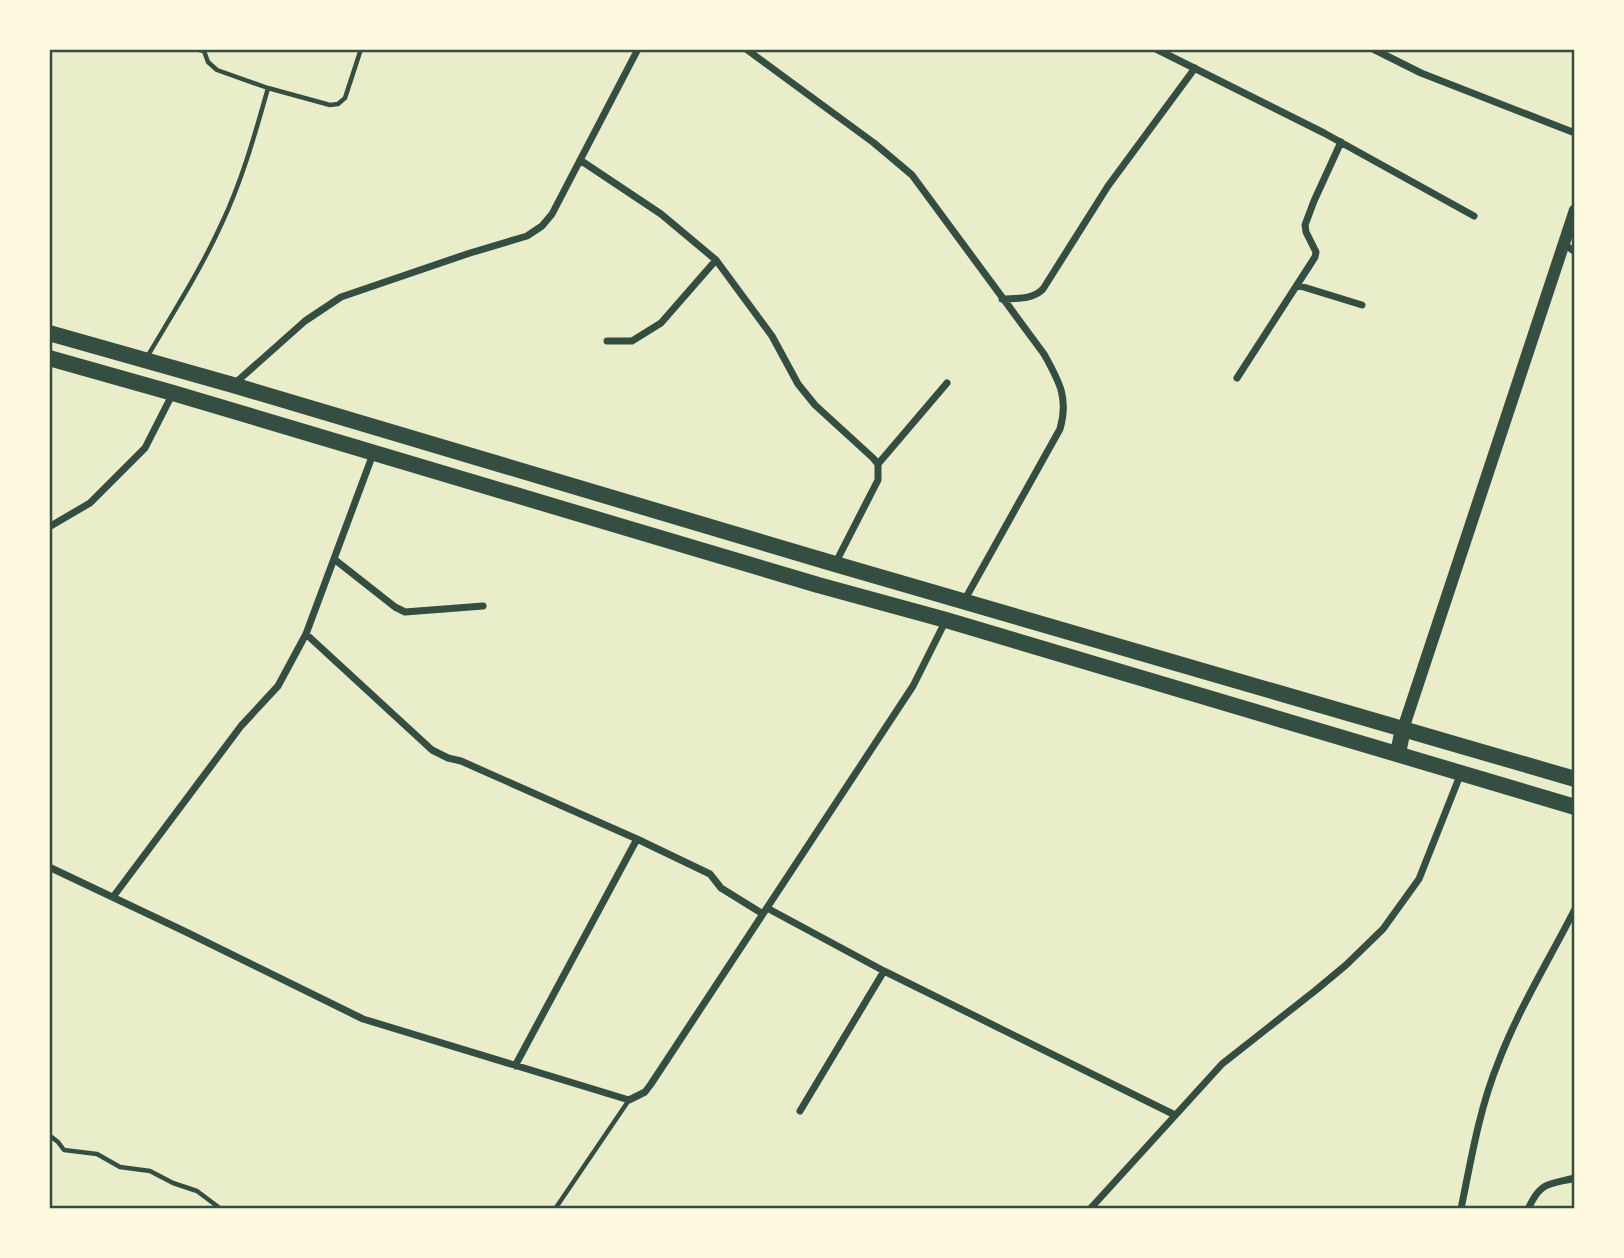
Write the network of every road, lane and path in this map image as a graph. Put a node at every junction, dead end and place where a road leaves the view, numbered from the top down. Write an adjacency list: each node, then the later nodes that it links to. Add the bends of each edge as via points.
1 (195, 49): 7 (lane)
2 (361, 49): 9 (lane, via 345,98 338,104)
3 (638, 49): 12 (street)
4 (746, 49): 18 (street, via 912,176)
5 (1156, 49): 8 (street)
6 (1373, 49): 10 (street, via 1421,73)
7 (204, 50): 9 (lane, via 217,70)
8 (1195, 68): 11 (street); 18 (street, via 1108,186 1044,289 1029,297)
9 (268, 88): 23 (lane, via 247,162 222,223)
10 (1575, 133)
11 (1341, 142): 14 (street); 17 (street, via 1305,225 1316,251)
12 (580, 160): 16 (street, via 661,214); 26 (street, via 552,214 535,232 341,297 305,321)
13 (1575, 210): 15 (street)
14 (1474, 216)
15 (1570, 248): 37 (street)
16 (716, 260): 21 (street, via 661,323 632,341); 29 (street, via 772,336 798,384)
17 (1297, 285): 19 (street); 24 (street)
18 (1002, 299): 33 (street, via 1057,377 1065,414)
19 (1362, 305)
20 (49, 333): 23 (main road)
21 (607, 341)
22 (49, 358): 27 (main road)
23 (145, 360): 26 (main road)
24 (1237, 378)
25 (947, 383): 29 (street)
26 (233, 385): 32 (main road)
27 (173, 393): 28 (main road); 30 (street, via 145,448 90,503)
28 (373, 453): 31 (street); 35 (main road)
29 (878, 464): 32 (street, via 878,480)
30 (49, 527)
31 (334, 559): 34 (street, via 400,610); 36 (street)
32 (835, 564): 33 (main road)
33 (964, 601): 37 (main road)
34 (483, 606)
35 (946, 620): 38 (main road); 46 (street, via 913,686)
36 (306, 634): 42 (street, via 432,750); 44 (street, via 278,686 241,726)
37 (1403, 729): 38 (main road); 40 (main road)
38 (1398, 753): 39 (main road)
39 (1461, 774): 41 (main road); 51 (street, via 1419,879 1383,929 1336,973 1222,1064)
40 (1575, 779)
41 (1575, 807)
42 (637, 839): 46 (street, via 710,874 722,888); 48 (street)
43 (49, 867): 44 (street)
44 (113, 897): 48 (street, via 363,1019)
45 (1575, 909): 57 (street, via 1497,1065)
46 (765, 911): 47 (street); 49 (street, via 651,1084)
47 (884, 971): 50 (street); 51 (street)
48 (516, 1066): 49 (street)
49 (629, 1101): 55 (lane)
50 (800, 1111)
51 (1175, 1115): 56 (street)
52 (49, 1135): 54 (lane, via 64,1150 97,1154 120,1167 150,1171 197,1191)
53 (1575, 1178): 58 (street, via 1539,1189)
54 (221, 1209)
55 (555, 1209)
56 (1090, 1209)
57 (1461, 1209)
58 (1528, 1209)

